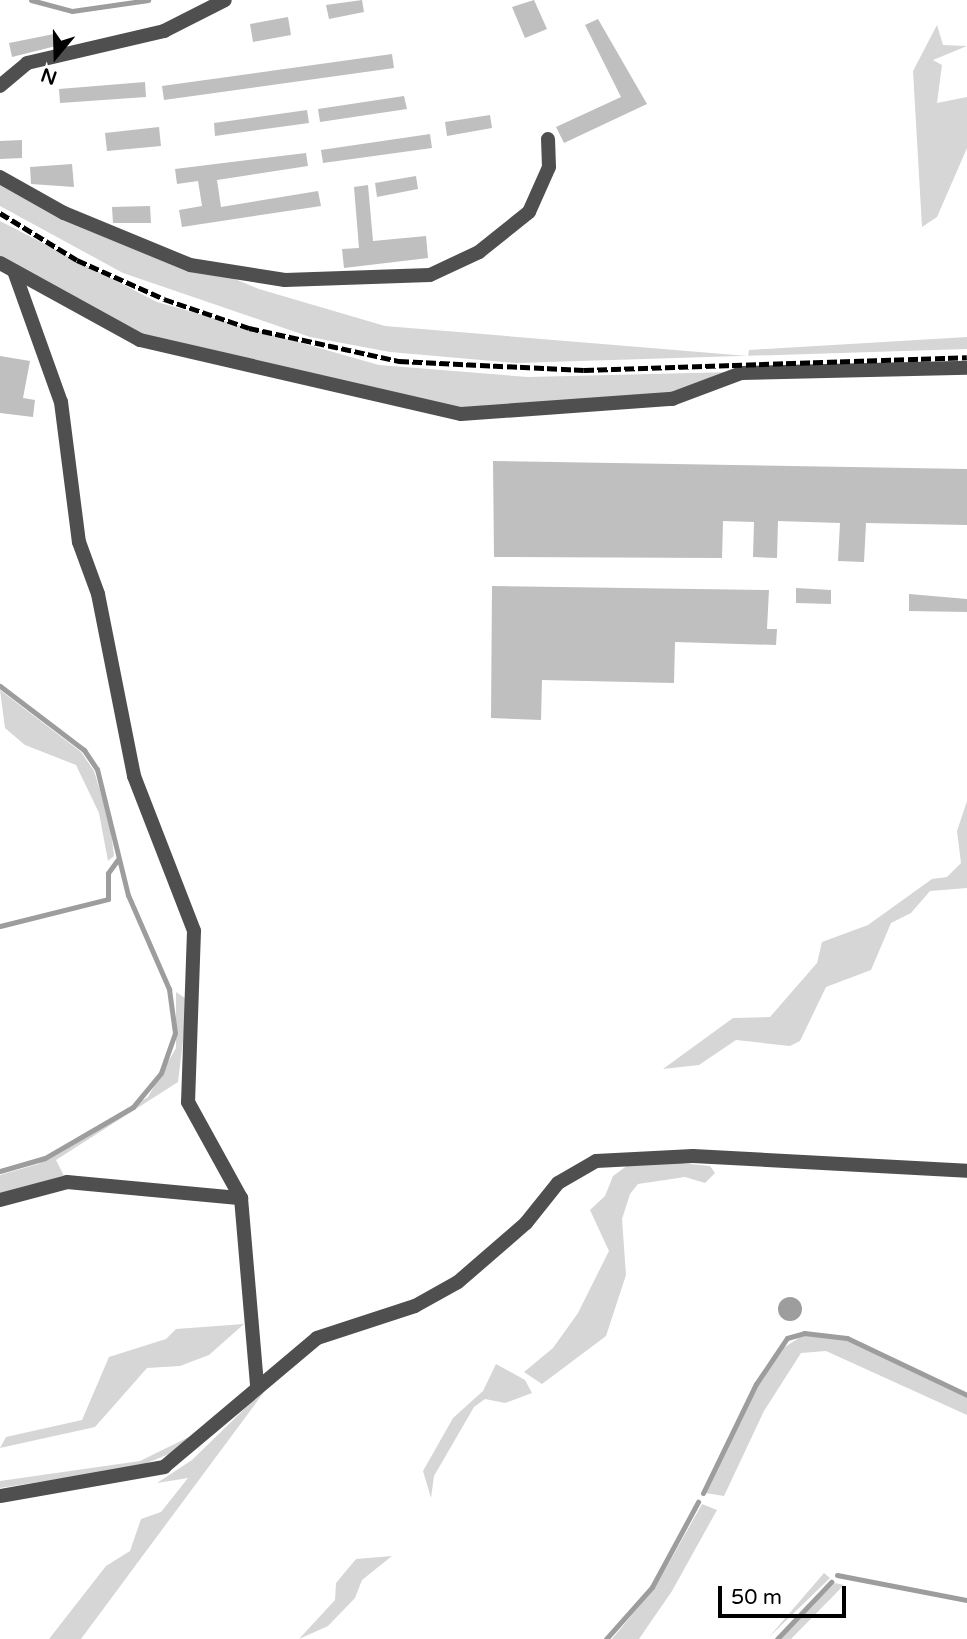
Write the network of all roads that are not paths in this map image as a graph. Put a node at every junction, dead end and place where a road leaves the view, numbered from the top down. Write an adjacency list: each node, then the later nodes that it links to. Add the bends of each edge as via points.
1 (225, 0): 2 (street, via 164,31 27,62)
2 (0, 86)
3 (548, 139): 4 (street, via 549,167 541,194 509,231 452,269 390,278 285,280 190,265 64,213)
4 (0, 177)
5 (0, 263): 6 (street)
6 (14, 271): 7 (street, via 140,340 461,414 672,399 741,373); 9 (street, via 61,402 79,542 98,594 134,776 194,931 188,1102)
7 (967, 368)
8 (967, 1171): 11 (street, via 693,1156 596,1161 558,1183 526,1223 458,1282 415,1306 317,1338)
9 (241, 1198): 10 (street, via 67,1182); 11 (street)
10 (0, 1200)
11 (257, 1385): 12 (street, via 164,1467)
12 (0, 1496)

